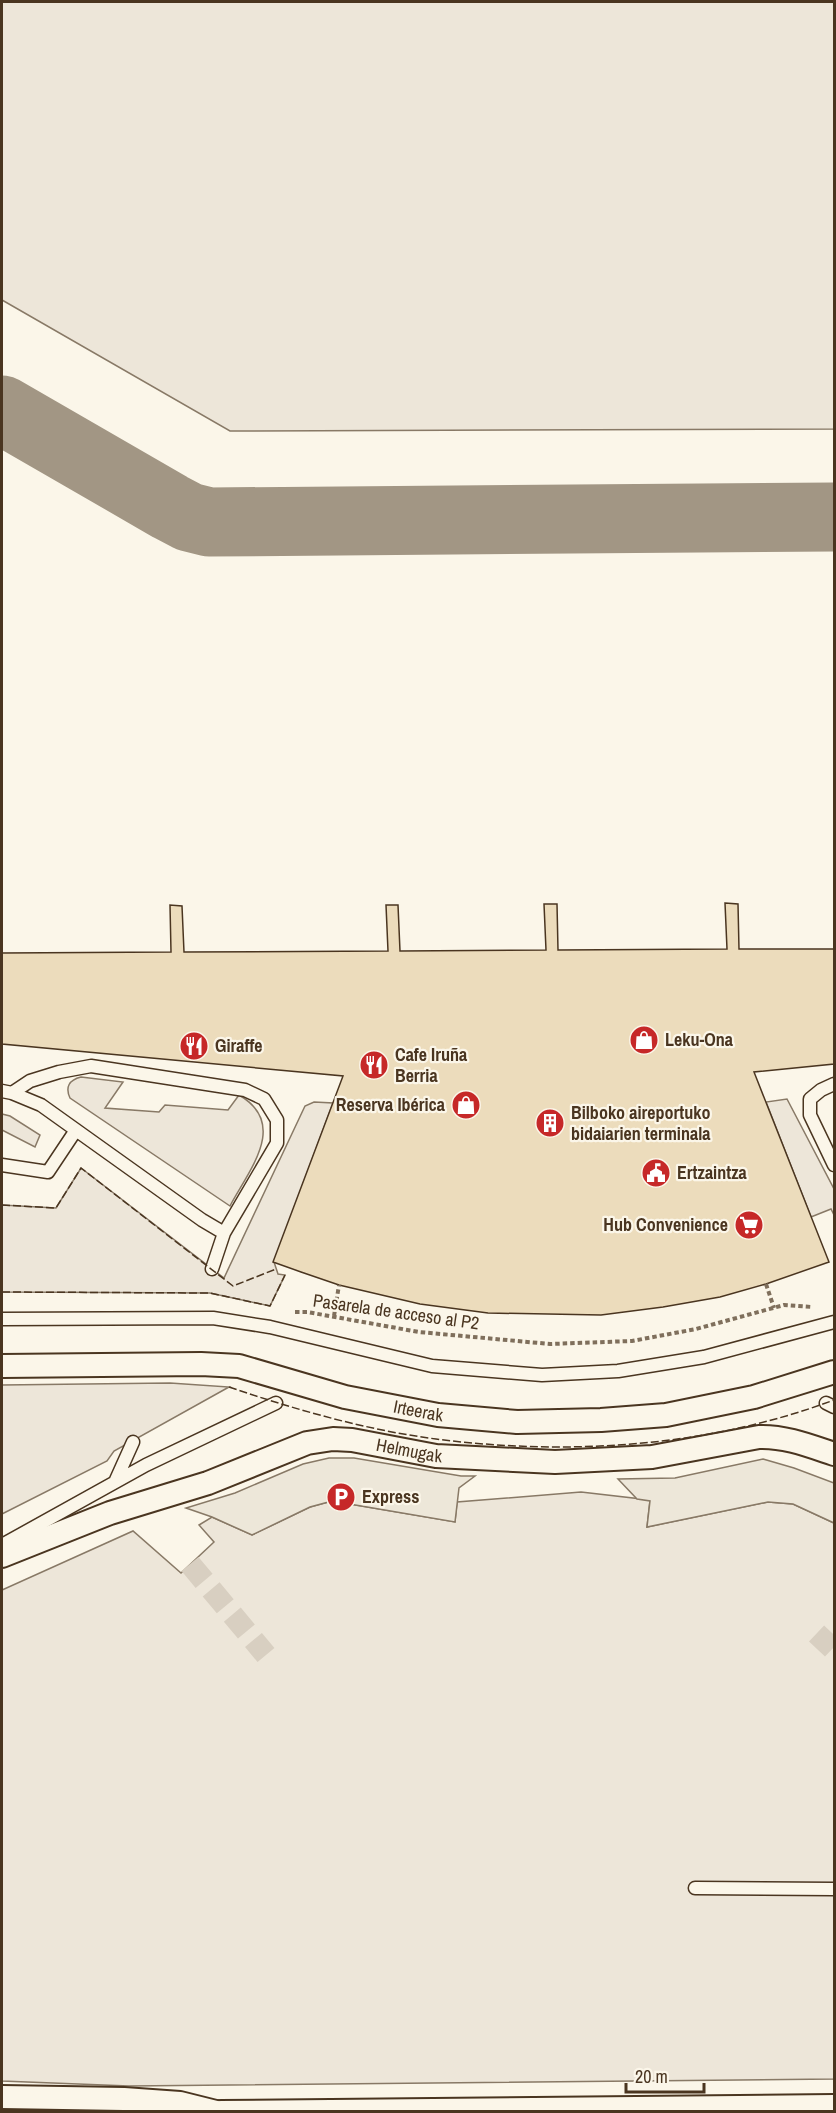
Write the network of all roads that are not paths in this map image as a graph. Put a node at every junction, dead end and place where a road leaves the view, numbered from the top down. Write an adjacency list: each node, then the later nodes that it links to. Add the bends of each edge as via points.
1 (834, 1084): 5 (lane, via 810,1099 810,1115)
2 (7, 1092): 3 (lane, via 41,1105); 6 (lane, via 59,1072 91,1066 245,1090 264,1099 277,1120 278,1143)
3 (76, 1130): 4 (lane, via 48,1172); 6 (lane)
4 (2, 1165)
5 (834, 1165)
6 (224, 1233): 7 (lane)
7 (212, 1269)
8 (2, 1319): 9 (lane, via 213,1318 270,1327 432,1366 542,1375 618,1371 704,1357)
9 (834, 1322)
10 (2, 1366): 11 (street, Irteerak, via 239,1366 345,1397 438,1415 517,1422 666,1415 754,1397)
11 (834, 1372)
12 (276, 1403): 15 (lane)
13 (133, 1442): 15 (lane)
14 (834, 1454): 19 (street, Helmugak, via 793,1441 759,1437 652,1457 512,1461 436,1456 351,1440 320,1440 168,1497 110,1513)
15 (115, 1482): 16 (lane)
16 (39, 1525): 17 (lane); 18 (lane)
17 (2, 1537)
18 (2, 1545)
19 (2, 1556)
20 (695, 1888): 21 (lane)
21 (834, 1889)
22 (2, 2097): 25 (street, via 124,2099 180,2103)
23 (834, 2106): 24 (street)
24 (563, 2110): 26 (street)
25 (216, 2112)
26 (221, 2112)

